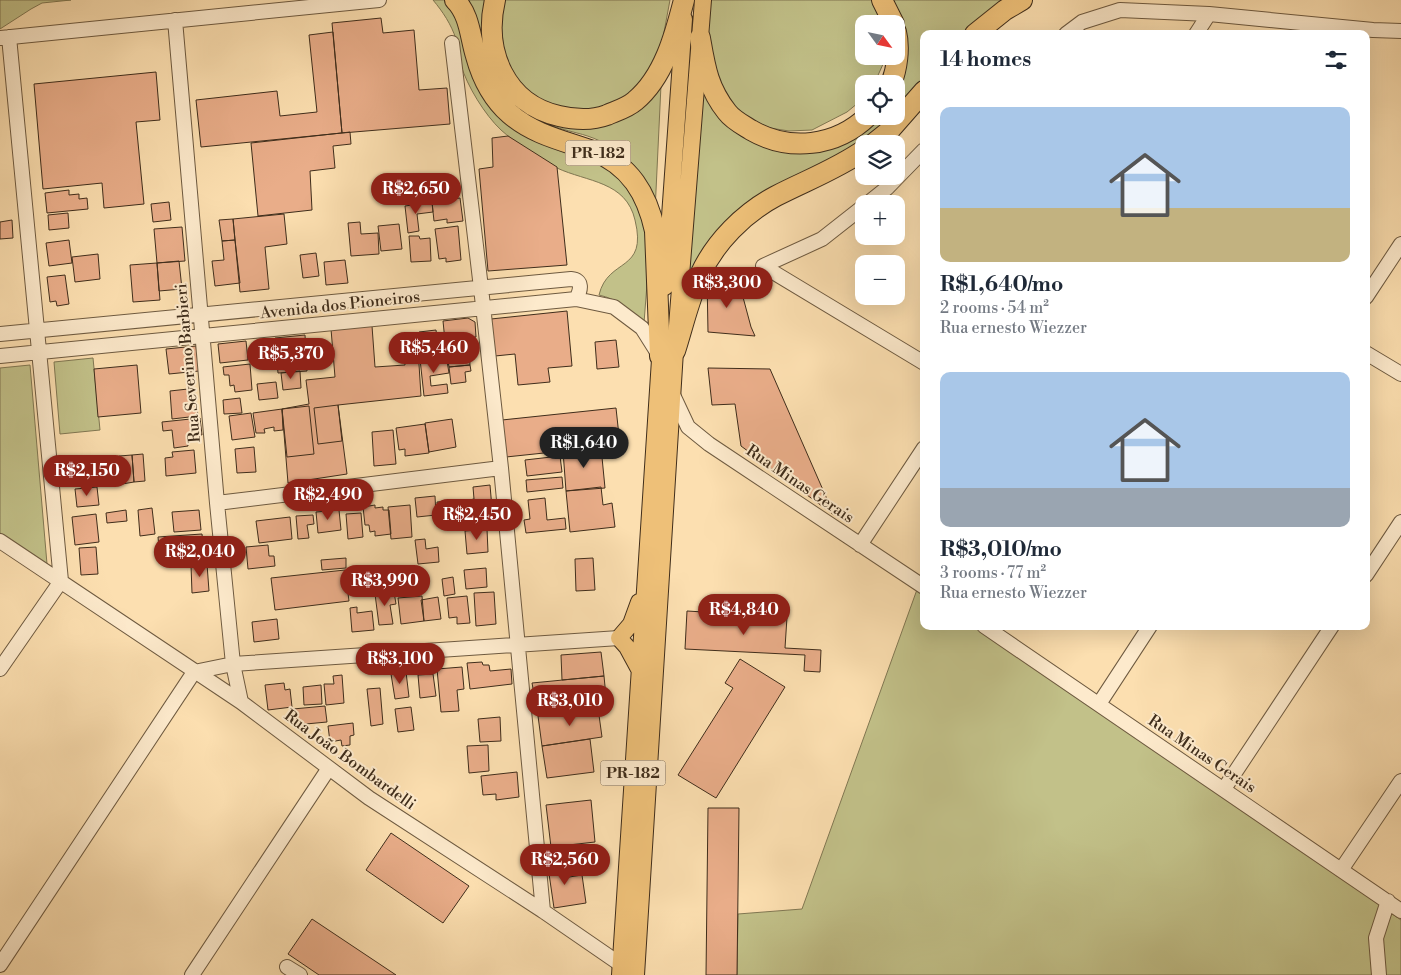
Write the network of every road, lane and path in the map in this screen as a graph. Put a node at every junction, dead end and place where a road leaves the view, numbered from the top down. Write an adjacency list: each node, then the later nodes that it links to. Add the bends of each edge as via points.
1 (379, 0): 10 (street)
2 (456, 0): 41 (highway, PR-182, via 467,18 476,57 487,85 501,105 512,116 543,134 606,157 639,186 655,230)
3 (495, 0): 4 (highway, via 491,33 495,56 508,83 519,98 548,114 582,120 598,118 634,102 648,86 674,38)
4 (685, 0): 41 (main road)
5 (703, 0): 18 (main road, PR-182)
6 (882, 0): 9 (highway)
7 (1022, 0): 11 (highway)
8 (1209, 14): 12 (street, via 1120,10 1082,22); 13 (street); 14 (street)
9 (890, 15)
10 (175, 20): 17 (street); 34 (street, Rua Severino Barbieri)
11 (980, 30)
12 (1071, 30)
13 (1199, 30)
14 (1332, 30)
15 (1401, 31): 16 (street)
16 (1370, 35)
17 (4, 37): 37 (street)
18 (700, 38): 21 (highway, via 711,89 728,114 758,134 781,142 801,144 824,141); 41 (main road, PR-182)
19 (452, 43): 28 (street)
20 (920, 96): 22 (highway)
21 (855, 125)
22 (884, 135)
23 (920, 154): 25 (street)
24 (855, 157): 41 (highway, via 773,198 731,231 699,276)
25 (878, 195)
26 (855, 213): 44 (street, via 822,239 763,266)
27 (1401, 244): 29 (street)
28 (481, 288): 30 (street); 31 (street, via 576,279 581,288); 33 (street)
29 (1370, 291)
30 (374, 299): 32 (street); 35 (street)
31 (576, 299): 33 (street, Avenida dos Pioneiros); 41 (street, Avenida dos Pioneiros, via 614,307 642,328)
32 (277, 308): 34 (street); 36 (street)
33 (483, 308): 35 (street, Avenida dos Pioneiros); 48 (street)
34 (202, 316): 37 (street); 39 (street, Rua Severino Barbieri)
35 (375, 319): 36 (street, Avenida dos Pioneiros)
36 (280, 328): 39 (street, Avenida dos Pioneiros)
37 (37, 330): 38 (street); 40 (street)
38 (0, 334)
39 (204, 336): 40 (street, Avenida dos Pioneiros); 49 (street, Rua Severino Barbieri)
40 (39, 352): 43 (street, Avenida dos Pioneiros); 54 (street)
41 (668, 354): 46 (main road, PR-182); 55 (main road, PR-182)
42 (1370, 355): 45 (street)
43 (0, 356)
44 (920, 361)
45 (1401, 374)
46 (673, 395): 52 (street, Rua Minas Gerais, via 688,427 709,444); 80 (main road, PR-182)
47 (920, 454): 52 (street)
48 (501, 468): 49 (street); 61 (street)
49 (217, 504): 62 (street, Rua Severino Barbieri)
50 (1401, 522): 53 (street)
51 (0, 541): 54 (street, Rua João Bombardelli)
52 (860, 545): 56 (street, Rua Minas Gerais)
53 (1370, 569)
54 (61, 581): 63 (street); 65 (street, Rua João Bombardelli)
55 (646, 581): 60 (main road, via 631,624); 64 (main road, PR-182)
56 (920, 584)
57 (990, 630): 67 (street, Rua Minas Gerais)
58 (1147, 630): 67 (street)
59 (1329, 630): 70 (street)
60 (620, 638): 61 (street); 64 (main road)
61 (518, 645): 62 (street); 73 (street)
62 (233, 664): 65 (street); 66 (street, Rua Severino Barbieri)
63 (0, 669)
64 (640, 671): 77 (main road, PR-182)
65 (194, 672): 66 (street, Rua João Bombardelli); 75 (street)
66 (241, 702): 68 (street, Rua João Bombardelli)
67 (1099, 704): 70 (street, Rua Minas Gerais)
68 (329, 768): 73 (street, Rua João Bombardelli, via 369,798); 78 (street)
69 (1401, 781): 71 (street)
70 (1224, 789): 71 (street, Rua Minas Gerais)
71 (1341, 870): 72 (street, Rua Minas Gerais)
72 (1388, 901): 74 (street, Rua Minas Gerais); 81 (street, via 1376,938)
73 (543, 911): 77 (street, Rua João Bombardelli)
74 (1401, 911)
75 (0, 966)
76 (287, 967): 79 (street)
77 (620, 969)
78 (192, 975)
79 (300, 975)
80 (636, 975)
81 (1379, 975)

